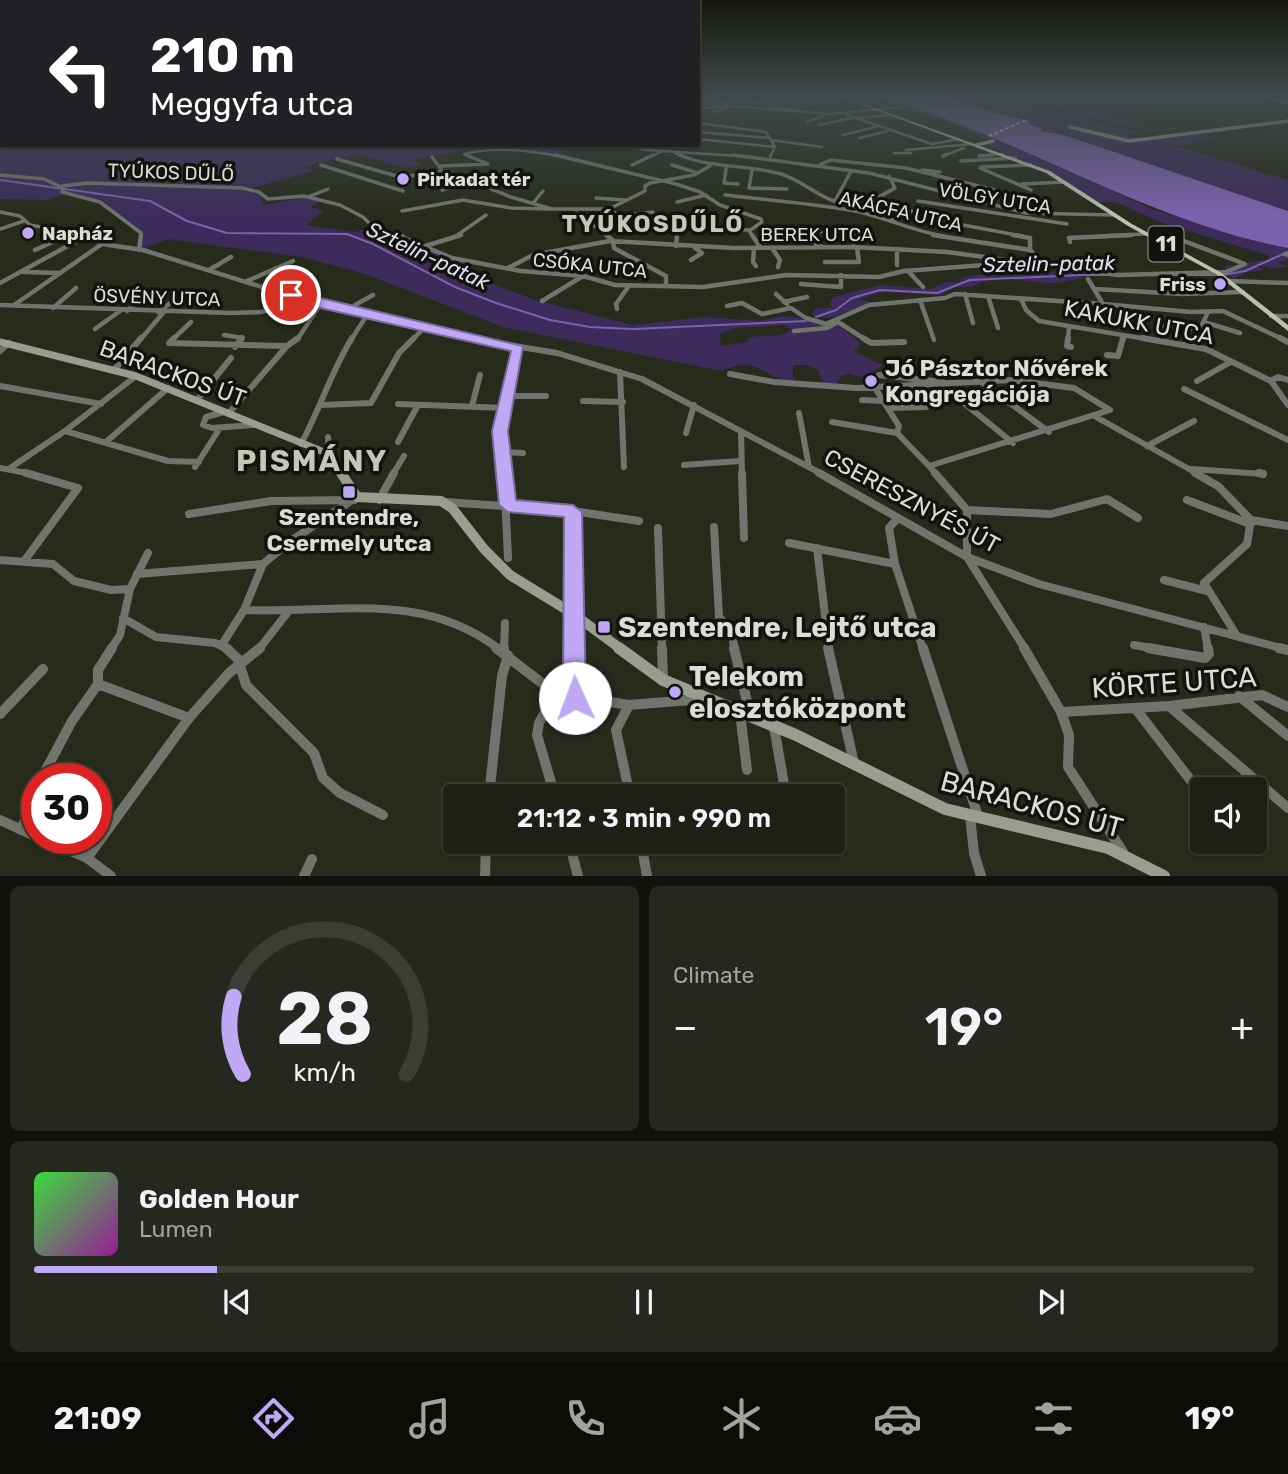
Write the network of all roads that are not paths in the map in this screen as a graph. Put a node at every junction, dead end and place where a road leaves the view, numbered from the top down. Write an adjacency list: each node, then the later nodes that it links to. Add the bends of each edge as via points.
1 (738, 136): 10 (street)
2 (768, 136): 10 (street)
3 (867, 136): 8 (street)
4 (908, 136): 11 (street, via 932,144)
5 (951, 136): 11 (main road, 11)
6 (1107, 136): 7 (street, via 1129,141)
7 (1165, 136)
8 (859, 138)
9 (700, 139): 15 (street)
10 (771, 139): 15 (street); 16 (street)
11 (959, 139): 13 (main road, 11)
12 (993, 141): 13 (street)
13 (974, 144): 19 (street); 22 (main road, 11); 23 (street)
14 (640, 147): 17 (street)
15 (775, 147): 24 (street)
16 (822, 147)
17 (664, 150): 20 (street); 32 (street)
18 (906, 150): 19 (street)
19 (919, 150): 21 (street)
20 (671, 151): 24 (street); 35 (street)
21 (894, 153)
22 (1003, 154): 26 (street); 27 (main road, 11)
23 (943, 156)
24 (770, 157): 30 (street)
25 (432, 158): 36 (street)
26 (957, 158)
27 (1015, 158): 29 (street); 34 (main road, 11)
28 (337, 159): 45 (street)
29 (961, 161)
30 (819, 164): 37 (street, via 831,160); 40 (street)
31 (321, 165): 51 (street)
32 (632, 165)
33 (672, 165): 42 (street)
34 (1031, 165): 48 (main road, 11); 50 (street, via 980,168)
35 (710, 166): 38 (street); 42 (street)
36 (442, 168): 45 (street); 46 (street); 47 (street, via 488,164 464,154 505,149)
37 (906, 168): 41 (street); 59 (street)
38 (726, 169): 39 (street); 49 (street, via 724,183)
39 (752, 171): 54 (street, via 749,188); 66 (street, via 782,174)
40 (851, 171): 44 (street); 66 (street)
41 (940, 172)
42 (700, 173): 47 (street)
43 (0, 176): 52 (street, via 42,179)
44 (889, 176): 62 (street, via 895,188); 82 (street)
45 (411, 178): 51 (street)
46 (471, 180): 55 (street); 68 (street)
47 (662, 180): 60 (street); 65 (street)
48 (1064, 183): 50 (street); 81 (main road, 11)
49 (738, 184)
50 (1022, 184): 56 (street)
51 (383, 186): 57 (street)
52 (62, 187): 63 (street, TYÚKOS DŰLŐ, via 87,183 242,188 268,199); 111 (street, via 65,194 100,202 135,226 141,233)
53 (328, 189): 63 (street)
54 (787, 189)
55 (442, 190)
56 (1031, 190)
57 (403, 191)
58 (543, 191): 68 (street)
59 (1003, 192)
60 (706, 195): 69 (street); 91 (street, via 762,220)
61 (725, 195): 73 (street, AKÁCFA UTCA)
62 (881, 195): 70 (street); 86 (street, via 885,197 877,209)
63 (307, 197): 74 (street, TYÚKOS DŰLŐ)
64 (596, 198): 65 (street)
65 (625, 200): 72 (street)
66 (835, 201): 70 (street)
67 (918, 201): 82 (street, VÖLGY UTCA)
68 (534, 202): 71 (street)
69 (677, 202)
70 (857, 204): 73 (street)
71 (552, 209): 75 (street, via 463,200); 76 (street)
72 (609, 209): 76 (street); 79 (street, via 620,216)
73 (852, 210): 86 (street, AKÁCFA UTCA)
74 (350, 211): 100 (street, CSÓKA UTCA, via 374,228)
75 (402, 211)
76 (574, 211): 96 (street)
77 (912, 211): 86 (street)
78 (0, 212): 85 (street, CSERESZNYÉS ÚT)
79 (653, 212)
80 (486, 215): 100 (street, via 469,224 461,235)
81 (1113, 215): 82 (street); 94 (main road, 11)
82 (1036, 217): 87 (street, VÖLGY UTCA)
83 (663, 219): 99 (street, via 675,228)
84 (936, 220): 112 (street, via 1032,239)
85 (24, 221): 89 (street); 93 (street, CSERESZNYÉS ÚT)
86 (894, 221): 112 (street, AKÁCFA UTCA, via 916,232)
87 (1067, 224)
88 (792, 227): 102 (street, via 787,238 809,239)
89 (0, 229)
90 (710, 229): 91 (street)
91 (749, 230): 104 (street)
92 (817, 231): 106 (street, via 856,235)
93 (73, 232): 95 (street, CSERESZNYÉS ÚT); 110 (street)
94 (1147, 234): 97 (street, via 1069,238); 107 (main road, 11); 129 (street, via 1167,234 1245,264)
95 (86, 236): 98 (street, CSERESZNYÉS ÚT); 124 (street)
96 (614, 241): 99 (street, BEREK UTCA); 122 (street, BEREK UTCA, via 533,255); 136 (street, via 614,248 666,276)
97 (1070, 242)
98 (102, 244): 111 (street, CSERESZNYÉS ÚT); 126 (street)
99 (676, 246): 101 (street, BEREK UTCA)
100 (422, 247): 122 (street, CSÓKA UTCA, via 452,258)
101 (694, 247): 103 (street, BEREK UTCA); 114 (street, via 702,253)
102 (824, 247): 105 (street, BEREK UTCA); 106 (street, BEREK UTCA)
103 (754, 248): 104 (street, BEREK UTCA); 119 (street)
104 (761, 248): 105 (street, BEREK UTCA)
105 (772, 248): 121 (street, via 780,260)
106 (855, 248): 108 (street, BEREK UTCA); 116 (street, via 859,262)
107 (1173, 248): 109 (street); 129 (main road, 11)
108 (897, 249): 117 (street, BEREK UTCA); 118 (street)
109 (1153, 249)
110 (36, 250)
111 (139, 250): 123 (street, CSERESZNYÉS ÚT)
112 (1030, 250): 120 (street)
113 (231, 257): 123 (street)
114 (691, 260)
115 (293, 261): 131 (street)
116 (825, 262)
117 (1024, 262): 120 (street, BEREK UTCA); 125 (street, CSÓKA UTCA)
118 (897, 265)
119 (756, 266)
120 (1047, 266): 129 (street, BEREK UTCA, via 1118,275)
121 (778, 267)
122 (508, 268): 128 (street, CSÓKA UTCA)
123 (208, 270): 131 (street, CSERESZNYÉS ÚT)
124 (21, 271): 126 (street); 132 (street)
125 (908, 271): 127 (street, CSÓKA UTCA, via 879,277); 137 (street)
126 (60, 273): 156 (street)
127 (841, 275): 134 (street, CSÓKA UTCA, via 841,287); 136 (street, CSÓKA UTCA)
128 (583, 276): 135 (street, CSÓKA UTCA); 149 (street)
129 (1222, 276): 133 (street, BEREK UTCA); 140 (main road, 11)
130 (1088, 279): 139 (street)
131 (247, 281): 151 (street, CSERESZNYÉS ÚT)
132 (0, 283)
133 (1288, 283)
134 (801, 284)
135 (629, 286): 136 (street, CSÓKA UTCA); 160 (street)
136 (666, 286)
137 (923, 287)
138 (76, 288): 158 (street)
139 (1095, 289): 140 (street); 154 (street)
140 (1243, 292): 166 (main road, 11)
141 (776, 293): 152 (street)
142 (183, 294): 164 (street)
143 (965, 294): 146 (street); 150 (street); 172 (street)
144 (146, 295): 161 (street)
145 (373, 295): 162 (street, via 355,305)
146 (988, 296): 148 (street); 177 (street)
147 (807, 297): 152 (street)
148 (1021, 299): 154 (street); 168 (street, KAKUKK UTCA)
149 (542, 300)
150 (920, 300): 170 (street, via 868,305); 186 (street)
151 (311, 301): 153 (street, CSERESZNYÉS ÚT); 164 (street, ÖSVÉNY UTCA, via 261,312)
152 (784, 302): 159 (street)
153 (320, 304): 162 (street, CSERESZNYÉS ÚT); 191 (street, via 296,342)
154 (1103, 304): 163 (street)
155 (0, 305): 156 (street, ÖSVÉNY UTCA)
156 (14, 305): 158 (street, ÖSVÉNY UTCA)
157 (727, 306): 159 (street, via 742,303 762,314)
158 (53, 308): 161 (street, ÖSVÉNY UTCA)
159 (791, 308): 170 (street, via 811,320)
160 (617, 309)
161 (125, 310): 164 (street, ÖSVÉNY UTCA); 178 (street)
162 (355, 312): 165 (street, CSERESZNYÉS ÚT)
163 (1208, 312): 171 (street); 189 (street, via 1229,312)
164 (160, 313): 199 (street)
165 (367, 315): 176 (street, CSERESZNYÉS ÚT); 224 (street, via 336,364)
166 (1272, 316): 167 (street); 179 (main road, 11)
167 (1288, 316)
168 (1039, 321): 173 (street, KAKUKK UTCA); 180 (street, KAKUKK UTCA)
169 (191, 322): 193 (street, via 178,335 183,336 170,343)
170 (838, 322): 181 (street, via 827,328); 188 (street, via 871,343)
171 (1204, 322): 174 (street, via 1199,329); 175 (street)
172 (973, 323)
173 (1069, 326): 184 (street, KAKUKK UTCA); 192 (street)
174 (1160, 326)
175 (1223, 327): 182 (street); 185 (street)
176 (424, 328): 194 (street, CSERESZNYÉS ÚT); 224 (street, via 400,354 371,403)
177 (998, 328)
178 (95, 329)
179 (1288, 329)
180 (1039, 330)
181 (794, 331)
182 (1240, 333)
183 (224, 335): 193 (street, via 242,338)
184 (1124, 336): 196 (street, via 1118,356); 198 (street, KAKUKK UTCA, via 1204,348)
185 (1220, 336)
186 (934, 340)
187 (0, 342): 190 (street, BARACKOS ÚT)
188 (904, 342)
189 (1288, 342)
190 (9, 343): 195 (street); 199 (street, BARACKOS ÚT)
191 (287, 346): 193 (street); 232 (street)
192 (1067, 346)
193 (235, 347)
194 (518, 349): 200 (street, CSERESZNYÉS ÚT, via 557,353); 215 (street)
195 (0, 351)
196 (1107, 355)
197 (231, 358): 217 (street)
198 (1229, 363): 207 (street); 208 (street, KAKUKK UTCA)
199 (114, 370): 204 (street, BARACKOS ÚT)
200 (620, 372): 221 (street); 226 (street, CSERESZNYÉS ÚT)
201 (730, 374): 213 (street, via 774,382)
202 (480, 375): 228 (street)
203 (879, 375): 209 (street)
204 (136, 376): 212 (street, BARACKOS ÚT); 222 (street)
205 (979, 380): 209 (street); 234 (street, via 1074,388 1110,410); 241 (street)
206 (1288, 380): 208 (street, via 1278,377)
207 (1197, 381)
208 (1271, 381): 227 (street)
209 (952, 384): 210 (street)
210 (942, 385): 213 (street); 248 (street)
211 (0, 386): 222 (street)
212 (168, 388): 217 (street, BARACKOS ÚT); 246 (street)
213 (875, 388): 220 (street)
214 (1184, 389): 245 (street)
215 (509, 396): 216 (street); 230 (street)
216 (547, 396)
217 (197, 400): 232 (street, BARACKOS ÚT)
218 (862, 400): 220 (street)
219 (583, 401): 221 (street)
220 (883, 401): 231 (street)
221 (623, 402): 260 (street)
222 (101, 404): 240 (street)
223 (398, 404): 225 (street)
224 (322, 405): 249 (street)
225 (418, 405): 228 (street); 247 (street)
226 (694, 405): 239 (street, CSERESZNYÉS ÚT); 242 (street)
227 (1288, 405)
228 (472, 407): 230 (street)
229 (926, 407): 231 (street)
230 (505, 408): 251 (street)
231 (888, 408): 243 (street, via 899,426)
232 (226, 413): 237 (street, BARACKOS ÚT); 238 (street, via 202,421 206,428)
233 (799, 413): 261 (street)
234 (1096, 417): 241 (street); 250 (street)
235 (1194, 421): 250 (street)
236 (832, 422): 243 (street)
237 (254, 425): 238 (street); 249 (street, BARACKOS ÚT)
238 (220, 428): 246 (street, via 197,464 169,461)
239 (741, 430): 255 (street); 261 (street, CSERESZNYÉS ÚT)
240 (65, 431): 246 (street); 263 (street)
241 (1049, 432): 248 (street)
242 (686, 433)
243 (897, 433): 259 (street)
244 (328, 437): 253 (street)
245 (1288, 440)
246 (106, 442)
247 (398, 442)
248 (1013, 443): 259 (street)
249 (301, 444): 253 (street, BARACKOS ÚT)
250 (1147, 446): 264 (street)
251 (502, 452): 252 (street); 270 (street)
252 (523, 453)
253 (329, 454): 257 (street, BARACKOS ÚT)
254 (404, 456): 267 (street)
255 (740, 461): 258 (street); 281 (street)
256 (275, 465): 257 (street)
257 (340, 466): 266 (street, BARACKOS ÚT)
258 (684, 466)
259 (929, 466): 271 (street)
260 (624, 467)
261 (809, 467): 275 (street, CSERESZNYÉS ÚT)
262 (0, 468): 263 (street)
263 (10, 468): 287 (street, via 78,488)
264 (1189, 469): 265 (street); 277 (street, via 1224,490)
265 (1263, 474)
266 (356, 499): 267 (street); 273 (street, via 259,501); 289 (street)
267 (379, 500): 269 (street)
268 (1187, 500): 277 (street)
269 (441, 501): 270 (street); 297 (street, BARACKOS ÚT, via 500,566)
270 (508, 505): 272 (street); 286 (street)
271 (967, 510): 274 (street, via 1051,514 1107,499); 285 (street)
272 (573, 512): 276 (street); 297 (street)
273 (189, 514)
274 (1138, 518)
275 (897, 519): 285 (street, CSERESZNYÉS ÚT); 290 (street, via 889,528)
276 (639, 521)
277 (1251, 522): 278 (street); 294 (street, via 1247,544 1205,580)
278 (1288, 526)
279 (714, 527): 320 (street, via 719,617 730,629)
280 (658, 528): 308 (street)
281 (744, 538)
282 (789, 542): 283 (street)
283 (817, 548): 290 (street); 325 (street, via 827,641)
284 (148, 553): 291 (street)
285 (967, 557): 300 (street, CSERESZNYÉS ÚT, via 1039,584); 318 (street)
286 (508, 558)
287 (25, 560): 288 (street); 293 (street, via 53,564 67,578 94,587)
288 (2, 562)
289 (263, 564): 291 (street); 295 (street)
290 (895, 564): 334 (street)
291 (138, 574): 293 (street)
292 (1164, 580): 294 (street)
293 (130, 589): 298 (street)
294 (1207, 591): 301 (street)
295 (244, 610): 296 (street); 303 (street)
296 (288, 612): 305 (street, via 382,606 459,624); 306 (street)
297 (572, 613): 308 (street, BARACKOS ÚT); 312 (street)
298 (123, 618): 303 (street, via 158,638); 309 (street, via 120,635 98,670)
299 (505, 623): 305 (street)
300 (1203, 627): 301 (street, CSERESZNYÉS ÚT); 302 (street, via 1209,654 1205,658)
301 (1237, 636): 304 (street, CSERESZNYÉS ÚT)
302 (1134, 645)
303 (221, 646): 306 (street)
304 (1288, 650)
305 (506, 654): 310 (street); 328 (street)
306 (241, 665): 321 (street); 333 (street, via 246,685 314,753 323,778 340,793)
307 (43, 669): 319 (street)
308 (663, 680): 313 (street, BARACKOS ÚT)
309 (98, 684): 321 (street); 324 (street)
310 (555, 693): 312 (street); 329 (street, via 537,735)
311 (1239, 696): 315 (street, KÖRTE UTCA); 316 (street, KÖRTE UTCA, via 1262,695); 323 (street)
312 (575, 698): 314 (street)
313 (705, 699): 314 (street); 320 (street, BARACKOS ÚT)
314 (629, 705): 330 (street, via 616,730)
315 (1169, 706): 317 (street, KÖRTE UTCA); 332 (street)
316 (1288, 707)
317 (1135, 708): 318 (street, KÖRTE UTCA); 327 (street)
318 (1061, 712): 337 (street, via 1069,735 1068,767)
319 (0, 714)
320 (746, 715): 322 (street, BARACKOS ÚT); 326 (street)
321 (189, 718): 342 (street)
322 (774, 725): 325 (street, BARACKOS ÚT); 331 (street)
323 (1288, 736)
324 (49, 763)
325 (854, 764): 334 (street, BARACKOS ÚT, via 917,797)
326 (747, 770)
327 (1190, 779)
328 (490, 784)
329 (551, 784)
330 (628, 784)
331 (784, 784)
332 (1288, 808)
333 (383, 815)
334 (974, 817): 337 (street, BARACKOS ÚT); 349 (street, via 974,853)
335 (0, 820): 336 (street)
336 (21, 830)
337 (1124, 853): 350 (street, BARACKOS ÚT)
338 (76, 854): 342 (street)
339 (486, 854): 346 (street)
340 (572, 854): 347 (street)
341 (643, 854): 348 (street)
342 (86, 858): 344 (street)
343 (312, 859): 345 (street)
344 (111, 876)
345 (304, 876)
346 (485, 876)
347 (578, 876)
348 (647, 876)
349 (981, 876)
350 (1164, 876)

